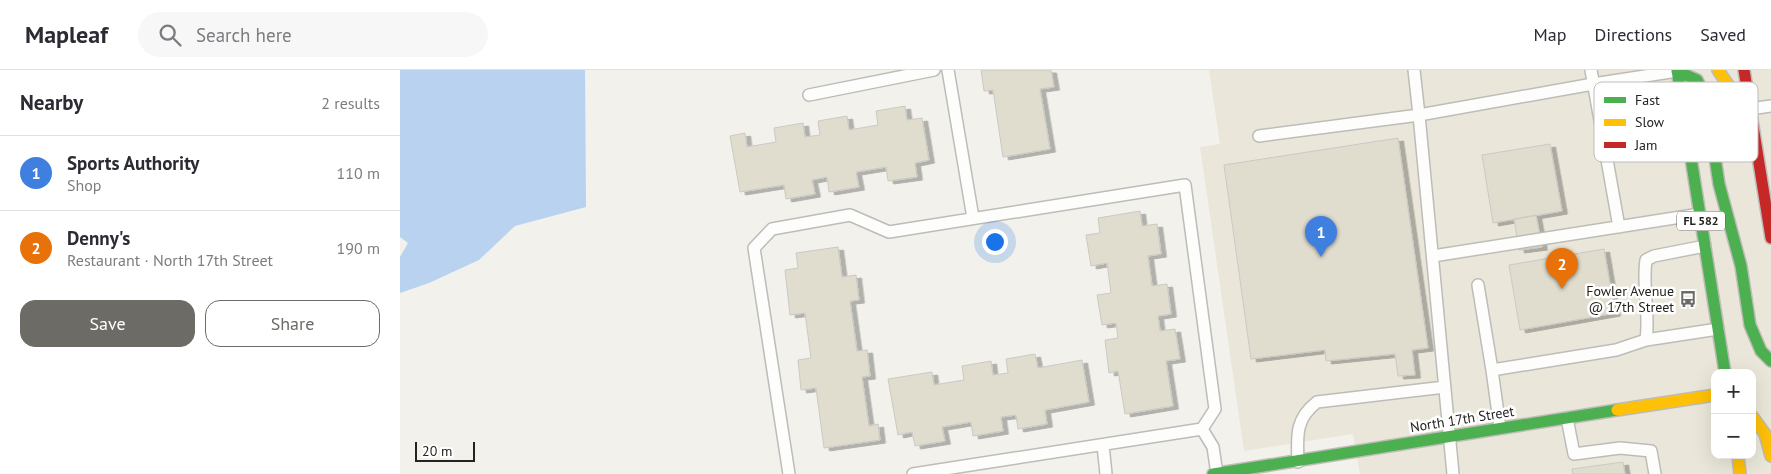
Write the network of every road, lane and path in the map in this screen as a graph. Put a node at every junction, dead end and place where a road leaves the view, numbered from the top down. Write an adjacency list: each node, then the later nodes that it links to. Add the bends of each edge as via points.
1 (934, 70): 12 (lane)
2 (948, 70): 22 (lane)
3 (1414, 70): 15 (lane)
4 (1590, 70): 10 (lane)
5 (1718, 70): 9 (main road)
6 (1677, 71): 7 (lane); 8 (main road)
7 (1606, 82)
8 (1698, 82)
9 (1726, 82)
10 (1593, 84): 11 (lane); 15 (lane)
11 (1594, 90)
12 (809, 95)
13 (1771, 106): 14 (lane)
14 (1758, 108)
15 (1419, 115): 16 (lane); 26 (lane)
16 (1259, 136)
17 (1758, 157): 24 (main road)
18 (1607, 162): 23 (lane)
19 (1692, 162): 21 (main road, FL 582)
20 (1716, 162): 30 (main road, via 1741,266 1750,325 1761,351)
21 (1700, 214): 23 (lane); 25 (main road, FL 582)
22 (973, 218): 38 (lane, via 1185,185 1215,409); 44 (lane, via 889,232 850,215 772,229 754,248)
23 (1619, 227): 26 (lane)
24 (1771, 232)
25 (1705, 246): 28 (main road, FL 582); 29 (lane, via 1646,260)
26 (1433, 256): 33 (lane)
27 (1478, 285): 32 (lane)
28 (1718, 329): 29 (lane); 31 (main road, FL 582)
29 (1646, 340): 32 (lane, via 1616,350)
30 (1771, 361)
31 (1724, 369)
32 (1492, 370): 37 (lane)
33 (1445, 387): 39 (lane); 43 (lane, via 1317,402 1306,410 1299,422)
34 (1711, 396): 35 (main road, North 17th Street)
35 (1567, 418): 37 (main road, North 17th Street); 50 (lane, via 1574,454 1620,448 1651,451)
36 (1756, 420): 41 (main road)
37 (1500, 428): 39 (main road, North 17th Street)
38 (1202, 429): 40 (lane); 47 (lane, via 1213,447)
39 (1449, 437): 43 (main road, North 17th Street); 49 (lane)
40 (1103, 445): 45 (lane); 46 (lane)
41 (1771, 456)
42 (1738, 459): 51 (main road)
43 (1298, 461): 47 (main road, North 17th Street); 48 (lane)
44 (789, 474)
45 (913, 474)
46 (1106, 474)
47 (1215, 474)
48 (1300, 474)
49 (1453, 474)
50 (1655, 474)
51 (1740, 474)

